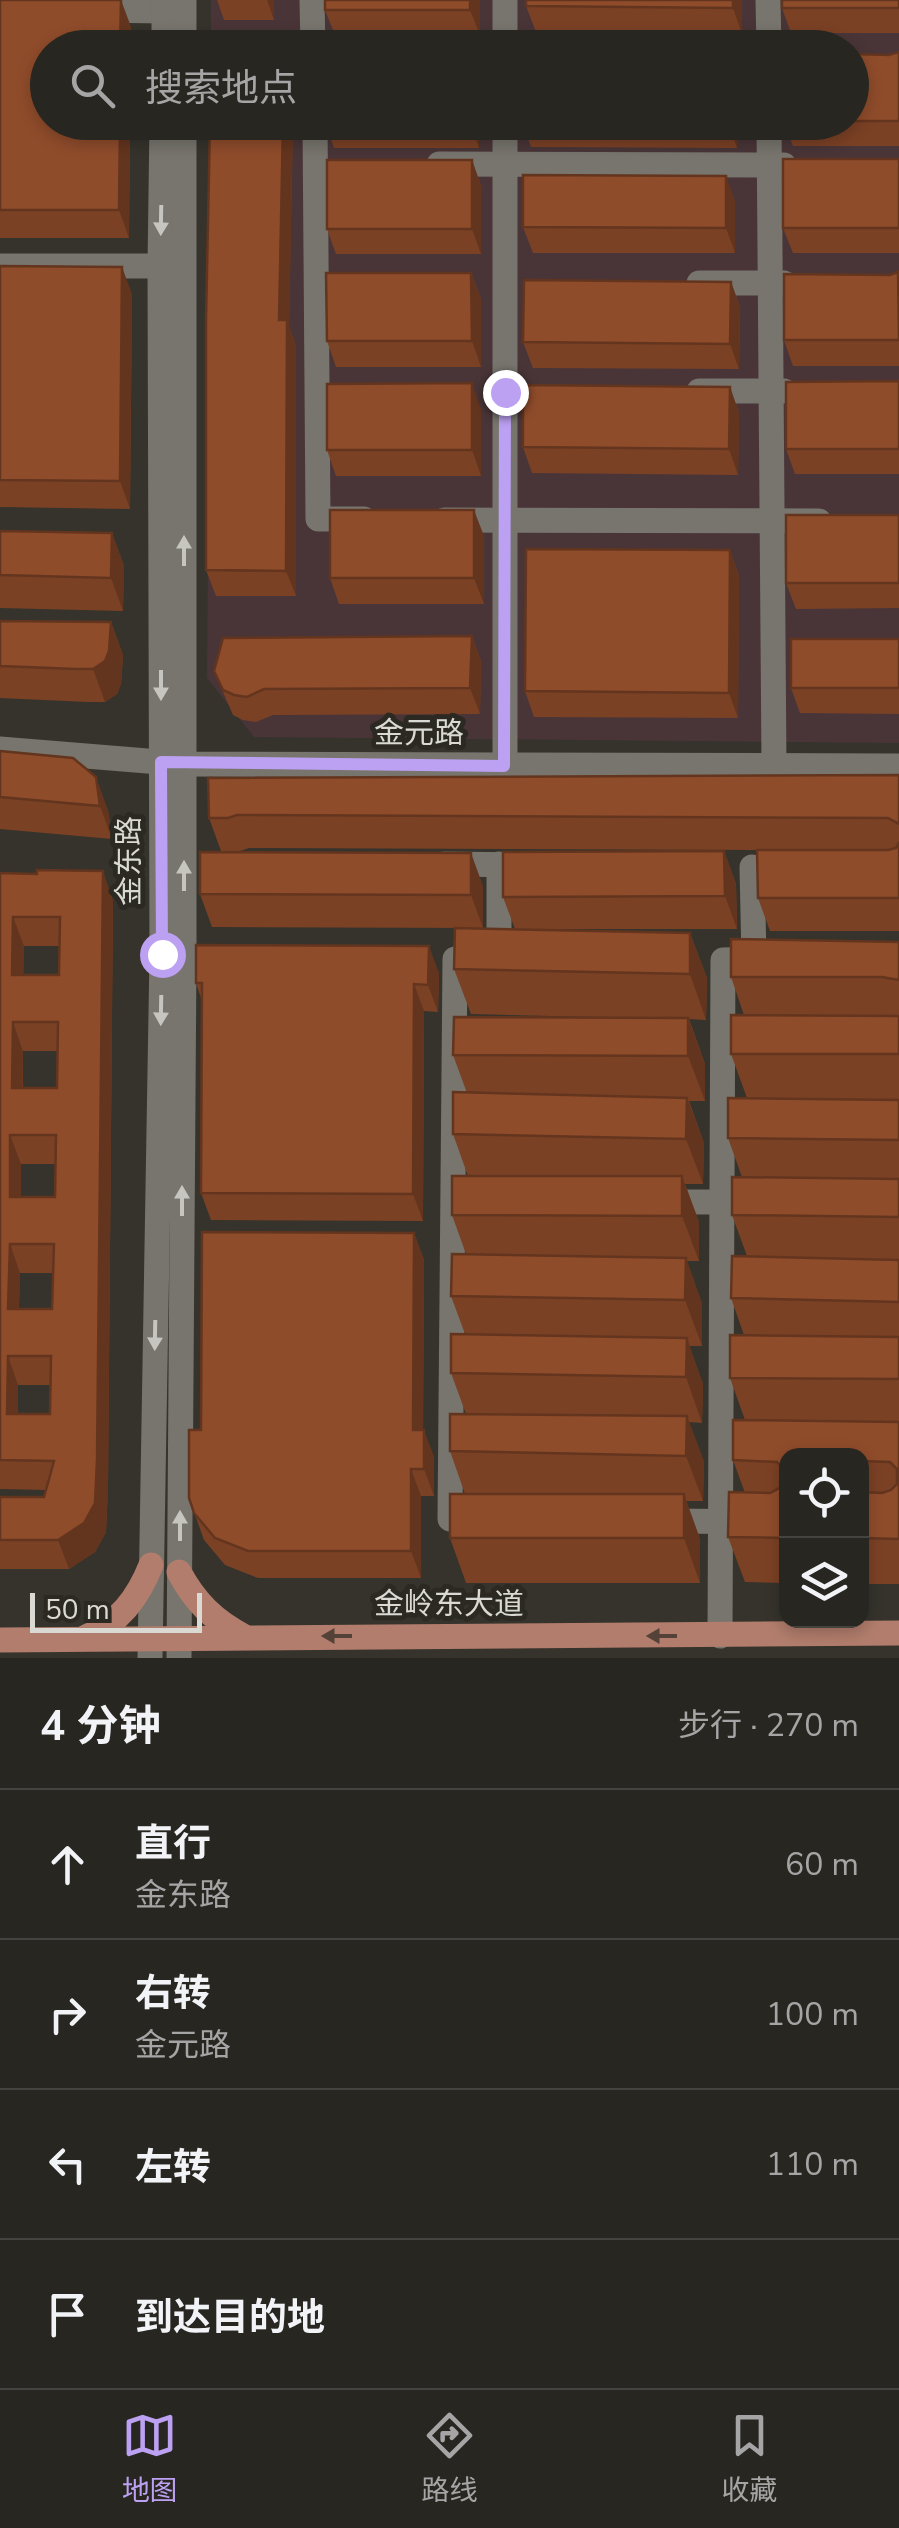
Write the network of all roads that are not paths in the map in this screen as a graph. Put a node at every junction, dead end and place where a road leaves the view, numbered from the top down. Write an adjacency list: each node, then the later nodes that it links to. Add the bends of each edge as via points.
1 (312, 0): 8 (street)
2 (505, 0): 9 (street)
3 (768, 0): 10 (street)
4 (171, 4): 5 (street); 6 (street); 7 (street)
5 (73, 10)
6 (167, 30)
7 (179, 30)
8 (313, 30)
9 (505, 30)
10 (768, 30)
11 (162, 140): 21 (street, 金东路, one-way to 21)
12 (184, 140): 32 (street, 金东路, one-way to 12)
13 (320, 140): 28 (street, via 326,164 326,393 318,519)
14 (505, 140): 17 (street)
15 (769, 140): 18 (street)
16 (410, 164): 17 (street)
17 (505, 164): 18 (street); 28 (street)
18 (769, 165): 19 (street); 23 (street)
19 (806, 165)
20 (0, 266): 21 (street)
21 (160, 266): 32 (street, 金东路, one-way to 32)
22 (676, 283): 23 (street)
23 (770, 283): 24 (street); 26 (street)
24 (807, 284)
25 (676, 391): 26 (street)
26 (771, 391): 27 (street); 29 (street)
27 (808, 391)
28 (504, 520): 29 (street); 33 (street)
29 (772, 520): 30 (street); 34 (street, via 782,648)
30 (845, 520)
31 (0, 748): 32 (street, 金元路)
32 (172, 763): 33 (street, 金元路); 47 (street, 金东路, one-way to 47, via 162,954); 48 (street, 金东路, one-way to 32, via 193,956)
33 (504, 766): 34 (street, 金元路)
34 (774, 766): 35 (street, 金元路)
35 (899, 766)
36 (422, 864): 37 (street)
37 (499, 864): 38 (street); 43 (street, via 509,960 445,959 464,1037 459,1443 450,1519)
38 (558, 865)
39 (751, 867): 41 (street, via 763,959 713,960 722,1040)
40 (626, 1202): 41 (street)
41 (722, 1202): 42 (street); 45 (street)
42 (761, 1202)
43 (489, 1519)
44 (643, 1521): 45 (street)
45 (720, 1522): 46 (street); 50 (street)
46 (779, 1522)
47 (151, 1566): 52 (main road, via 122,1613); 54 (street, 金东路)
48 (179, 1572): 51 (main road, via 211,1616); 55 (street, 金东路)
49 (899, 1634): 50 (main road, 金岭东大道)
50 (720, 1636): 51 (main road, 金岭东大道, one-way to 51)
51 (244, 1637): 55 (main road, 金岭东大道)
52 (82, 1639): 53 (main road, 金岭东大道); 54 (main road, 金岭东大道)
53 (0, 1640)
54 (150, 1648): 55 (main road, 金岭东大道)
55 (179, 1648)

